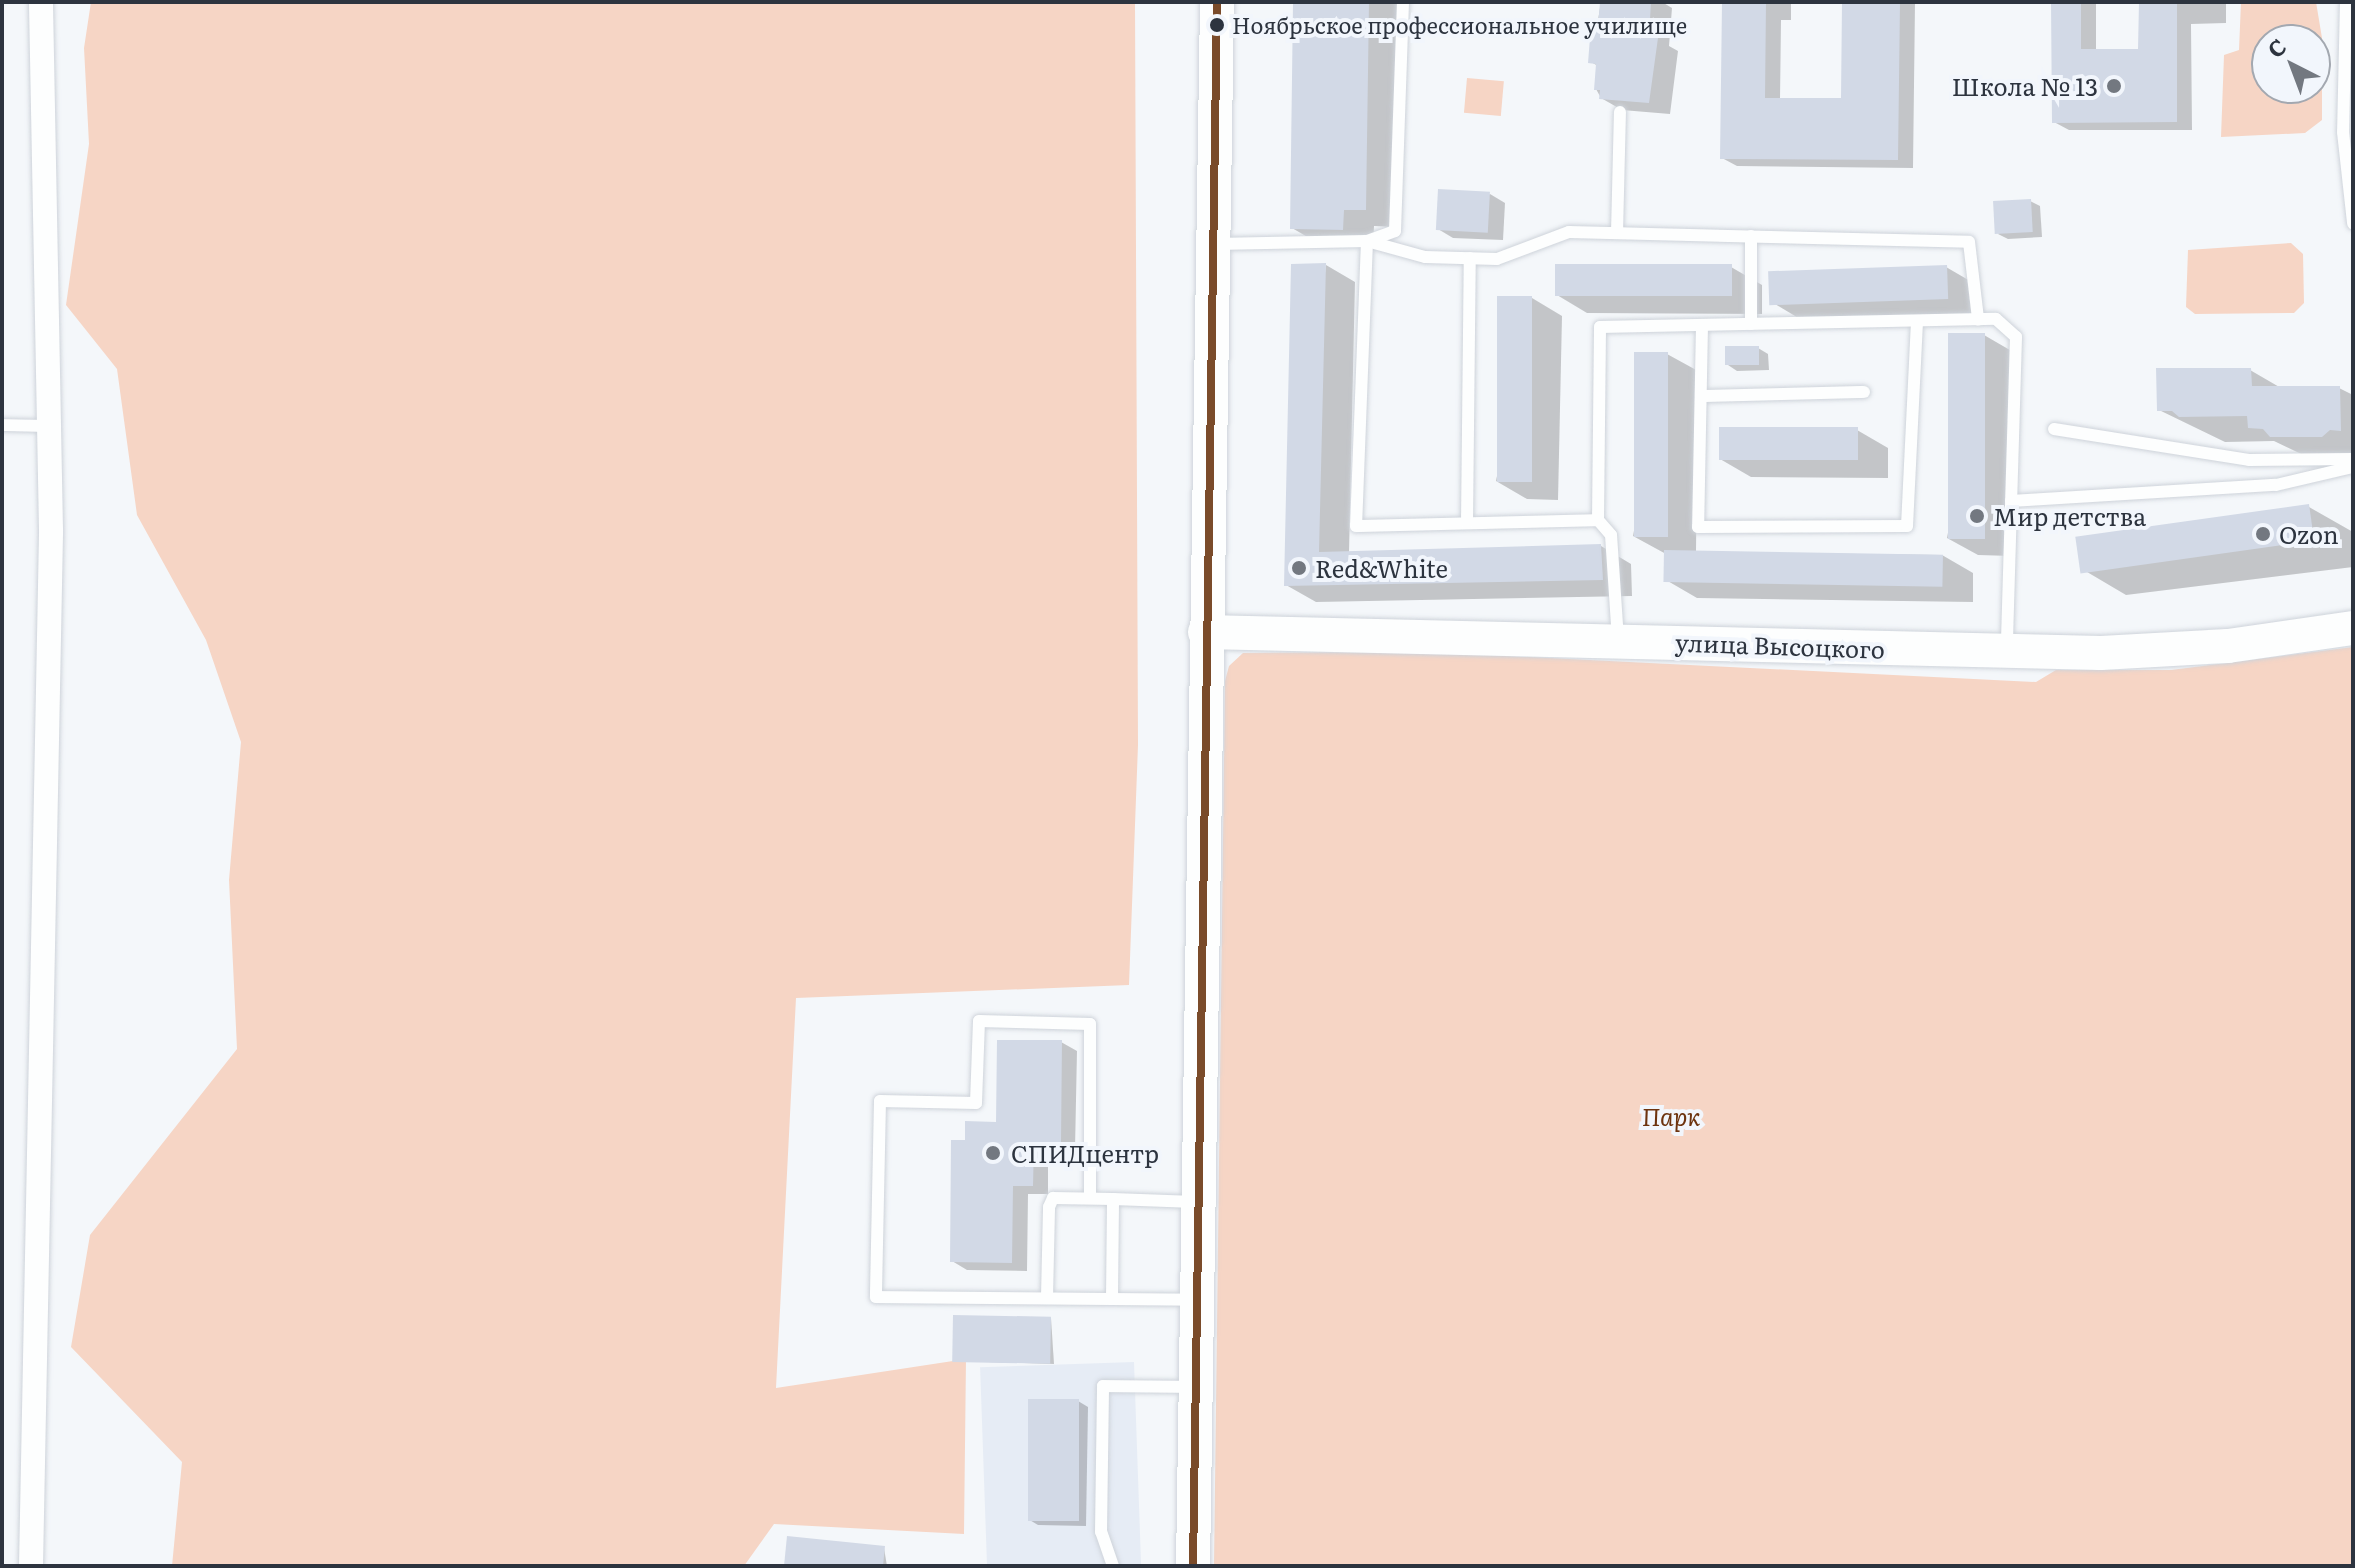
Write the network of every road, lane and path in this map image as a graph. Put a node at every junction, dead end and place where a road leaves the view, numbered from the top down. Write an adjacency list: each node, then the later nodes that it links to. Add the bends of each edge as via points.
1 (41, 2): 19 (street)
2 (1217, 2): 10 (street)
3 (1403, 2): 9 (lane, via 1395,231)
4 (2346, 2): 6 (lane, via 2343,132)
5 (1620, 112): 7 (lane)
6 (2353, 223)
7 (1617, 233): 8 (lane); 11 (lane, via 1569,232 1497,259)
8 (1751, 236): 12 (lane, via 1969,242); 14 (lane)
9 (1367, 241): 10 (lane); 11 (lane, via 1425,257); 25 (lane, via 1356,526)
10 (1212, 244): 27 (street)
11 (1470, 258): 25 (lane)
12 (1978, 319): 13 (lane); 23 (lane, via 1996,319 2016,337)
13 (1917, 321): 14 (lane); 17 (lane, via 1907,526 1698,527)
14 (1751, 324): 15 (lane)
15 (1702, 325): 17 (lane); 24 (lane, via 1600,327)
16 (1864, 392): 17 (lane)
17 (1701, 396)
18 (2, 425): 19 (lane)
19 (51, 426): 37 (street)
20 (2054, 429): 21 (lane, via 2249,460)
21 (2353, 459)
22 (2353, 467): 23 (lane, via 2276,485)
23 (2011, 501): 29 (lane)
24 (1598, 520): 25 (lane); 28 (lane, via 1611,535)
25 (1467, 523)
26 (2353, 628): 29 (street, улица Высоцкого, via 2165,651)
27 (1205, 632): 28 (street, улица Высоцкого); 32 (street)
28 (1618, 640): 29 (street, улица Высоцкого)
29 (2007, 651)
30 (1090, 1197): 31 (lane); 33 (lane, via 1062,1195 1049,1207); 33 (lane, via 1090,1024 979,1021 976,1103 880,1101 876,1297)
31 (1113, 1199): 32 (lane); 34 (lane)
32 (1196, 1202): 35 (street)
33 (1047, 1297): 34 (lane)
34 (1112, 1298): 35 (lane)
35 (1195, 1300): 36 (street)
36 (1194, 1387): 38 (lane, via 1103,1386 1101,1532); 39 (street)
37 (31, 1566)
38 (1113, 1566)
39 (1193, 1566)

